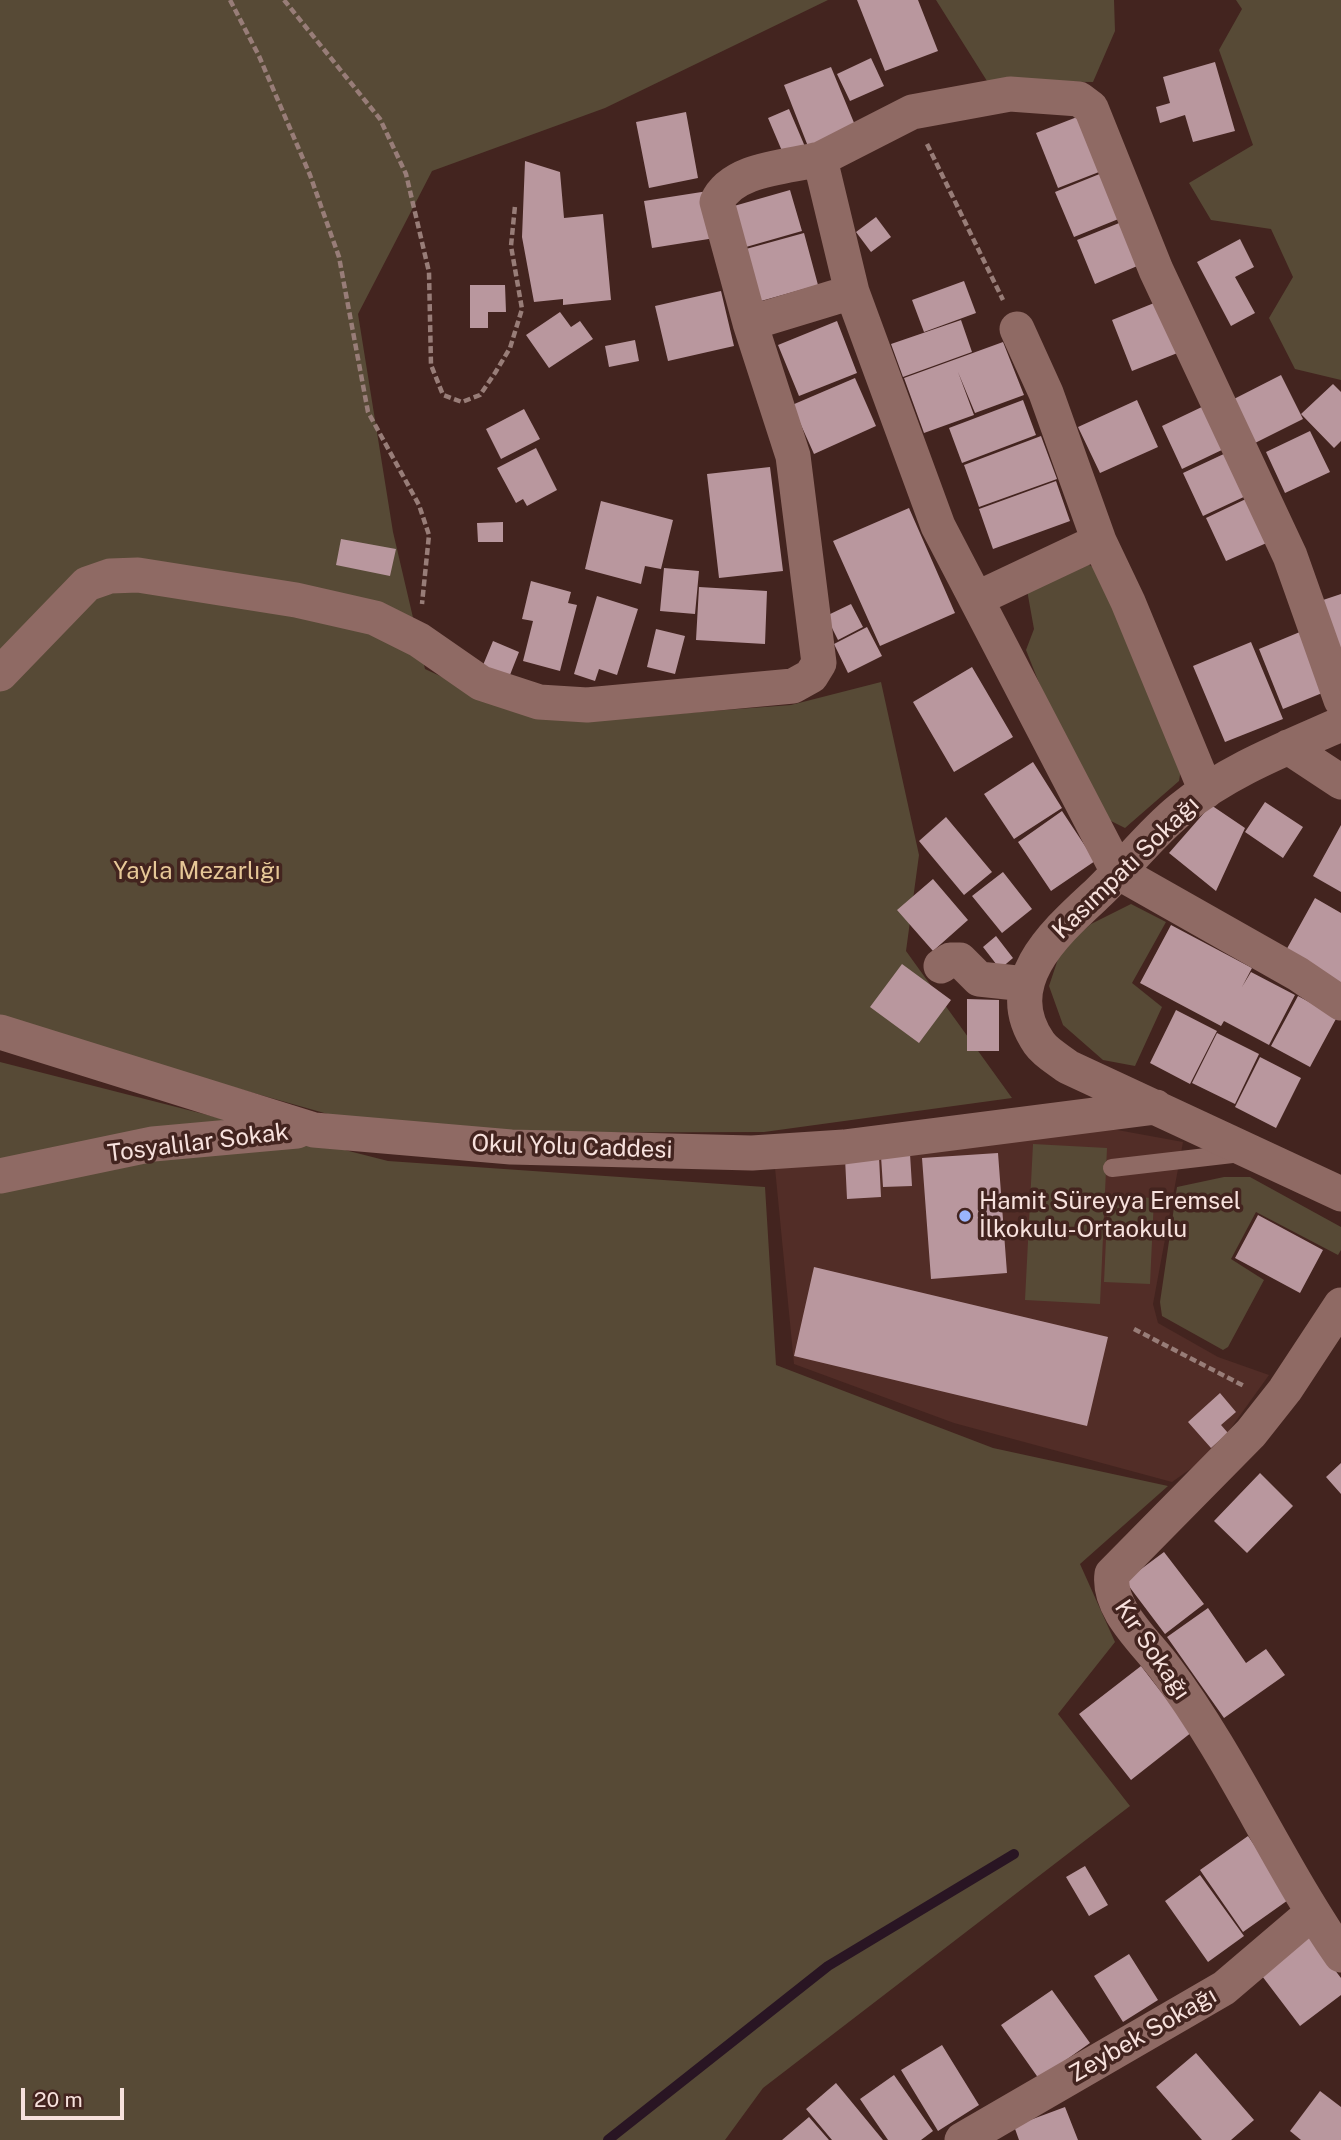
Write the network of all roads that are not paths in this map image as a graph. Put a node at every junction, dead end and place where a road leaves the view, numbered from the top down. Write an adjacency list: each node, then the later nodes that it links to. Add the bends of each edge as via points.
1 (820, 159): 2 (street); 3 (street, via 737,180 722,190 717,202); 8 (street, via 912,112 1010,94 1079,99 1091,108 1156,270 1290,556)
2 (852, 292): 3 (street); 6 (street, via 938,526)
3 (750, 323): 7 (street, via 793,456 819,663 811,676 793,686 587,705 539,702 481,683 419,640 375,618 163,578 110,576 87,584)
4 (1017, 329): 5 (street, via 1046,393)
5 (1098, 541): 6 (street); 12 (street)
6 (976, 599): 13 (street)
7 (0, 674)
8 (1341, 699)
9 (1341, 724): 10 (street, Kasımpatı Sokağı)
10 (1288, 747): 11 (street); 12 (street, Kasımpatı Sokağı)
11 (1341, 782)
12 (1206, 791): 13 (street, Kasımpatı Sokağı, via 1181,809)
13 (1118, 872): 15 (street, Kasımpatı Sokağı, via 1057,929); 16 (street)
14 (941, 966): 15 (street, via 960,960 979,979)
15 (1026, 984): 18 (street, via 1026,1017 1040,1045 1068,1067)
16 (1341, 1003)
17 (0, 1032): 19 (street, Okul Yolu Caddesi)
18 (1156, 1107): 19 (street, Okul Yolu Caddesi, via 844,1147 752,1153 511,1147); 20 (street)
19 (314, 1130): 22 (street, Tosyalılar Sokak, via 153,1144)
20 (1252, 1151): 21 (lane); 23 (street)
21 (1112, 1168)
22 (0, 1175)
23 (1341, 1194)
24 (1341, 1306): 25 (street, Kır Sokağı, via 1251,1433 1112,1574 1111,1585 1133,1628 1222,1755)
25 (1312, 1913): 26 (street, Kır Sokağı); 27 (street, Zeybek Sokağı, via 1224,1988)
26 (1341, 1955)
27 (962, 2140)

